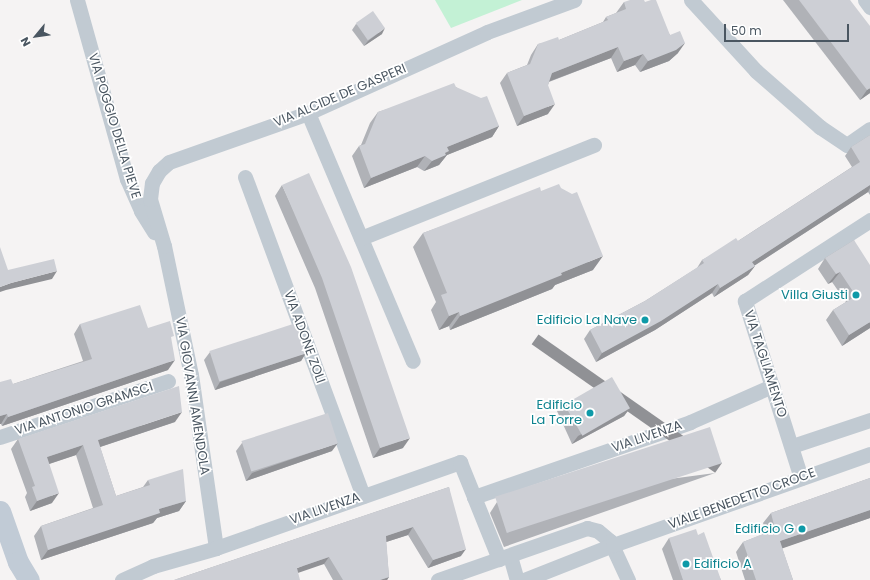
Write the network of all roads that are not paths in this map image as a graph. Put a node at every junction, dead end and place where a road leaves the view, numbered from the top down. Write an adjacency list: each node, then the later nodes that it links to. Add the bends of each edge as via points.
1 (78, 0): 12 (street, VIA POGGIO DELLA PIEVE, via 131,191)
2 (574, 0): 6 (street, VIA ALCIDE DE GASPERI, via 487,32)
3 (691, 0): 7 (street, via 756,71 796,107 847,144)
4 (865, 0): 5 (street)
5 (870, 6)
6 (308, 112): 11 (street); 12 (street, VIA ALCIDE DE GASPERI, via 164,165 156,175 150,191)
7 (870, 129)
8 (594, 145): 11 (street)
9 (245, 177): 21 (street, VIA ADONE ZOLI)
10 (870, 220): 15 (street, VIA TAGLIAMENTO, via 745,301)
11 (361, 238): 13 (street)
12 (164, 246): 25 (street, VIA GIOVANNI AMENDOLA, via 191,375)
13 (413, 361)
14 (168, 381): 17 (street, VIA ANTONIO GRAMSCI)
15 (772, 386): 18 (street, VIA TAGLIAMENTO); 22 (street, VIA LIVENZA, via 690,422)
16 (870, 420): 18 (street)
17 (0, 437)
18 (792, 446): 20 (street, VIA TAGLIAMENTO)
19 (870, 454): 20 (street, VIALE BENEDETTO CROCE)
20 (801, 478): 24 (street, VIALE BENEDETTO CROCE)
21 (363, 496): 22 (street, VIA LIVENZA, via 460,462); 25 (street, VIA LIVENZA)
22 (474, 497): 26 (street, VIA LIVENZA)
23 (0, 511): 28 (street, via 18,562)
24 (613, 545): 26 (street, via 603,534 587,528); 33 (street, VIALE BENEDETTO CROCE); 34 (street)
25 (216, 548): 27 (street, VIA LIVENZA)
26 (504, 557): 31 (street); 32 (street)
27 (153, 566): 29 (street, VIA LIVENZA); 30 (street, VIA LIVENZA)
28 (29, 580)
29 (122, 580)
30 (137, 580)
31 (438, 580)
32 (516, 580)
33 (524, 580)
34 (628, 580)

